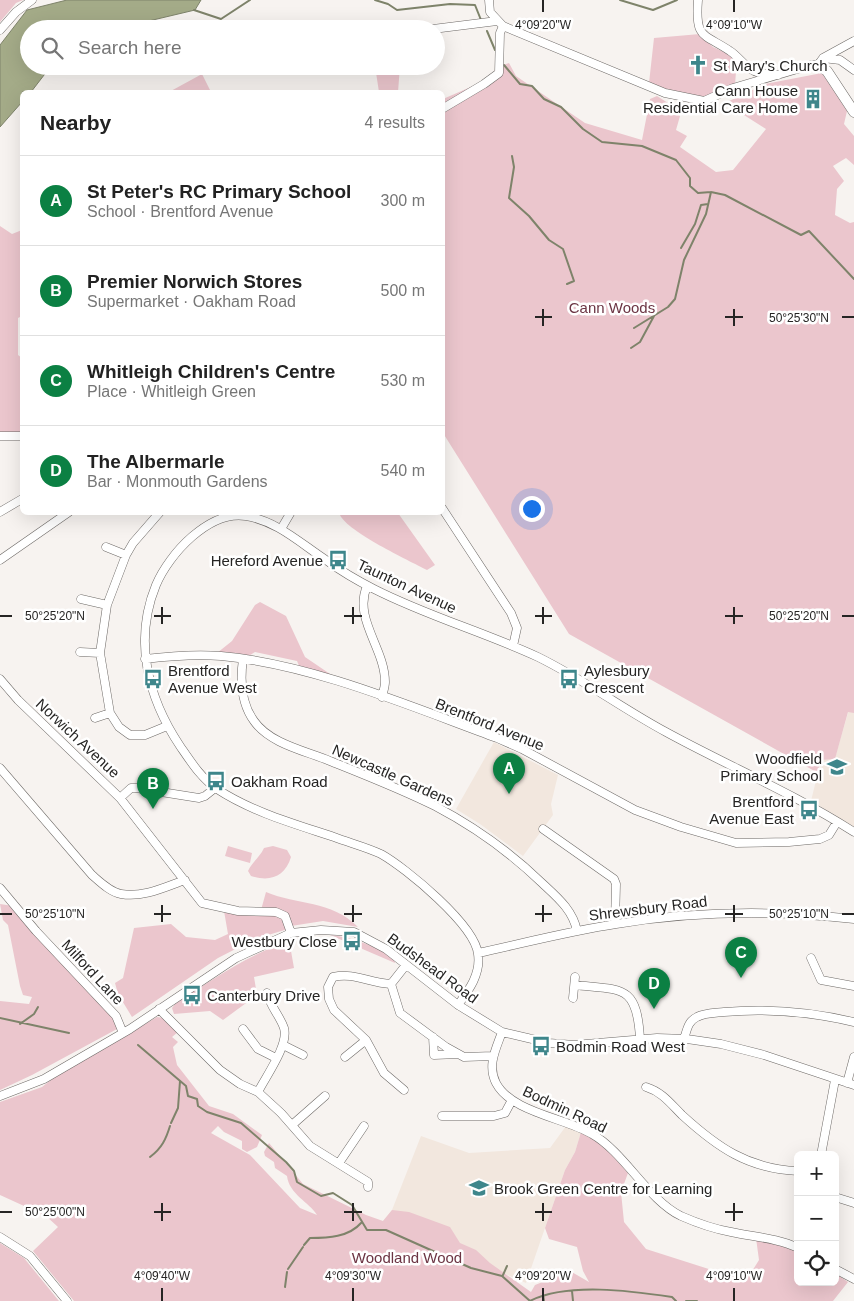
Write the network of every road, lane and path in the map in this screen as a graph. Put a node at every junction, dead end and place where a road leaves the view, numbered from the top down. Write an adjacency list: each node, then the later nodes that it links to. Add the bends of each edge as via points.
1 (32, 0): 6 (street)
2 (489, 0): 4 (street, via 490,12)
3 (698, 0): 10 (street, via 697,13 705,37 730,50 754,71)
4 (500, 24): 5 (street); 10 (street, via 665,93 704,101 734,88); 11 (street, via 499,73)
5 (445, 28)
6 (0, 30)
7 (854, 41): 8 (street)
8 (821, 62): 9 (street, via 840,60); 10 (street); 12 (main road)
9 (854, 70)
10 (780, 75)
11 (445, 106)
12 (854, 112)
13 (0, 436): 14 (street)
14 (20, 436)
15 (20, 500): 16 (street)
16 (0, 512)
17 (445, 513): 28 (street, via 511,613 517,628)
18 (65, 515): 24 (street)
19 (157, 515): 23 (street)
20 (289, 515): 21 (street)
21 (281, 529): 25 (street, Taunton Avenue); 31 (street, Taunton Avenue, via 244,515 232,516 206,526 191,538 166,566 156,586 145,627)
22 (106, 547): 23 (street)
23 (126, 555): 27 (street)
24 (0, 560)
25 (367, 586): 28 (street, Taunton Avenue); 34 (street, via 362,605 383,671)
26 (80, 599): 27 (street)
27 (107, 605): 30 (street)
28 (513, 646): 41 (street, Taunton Avenue, via 574,676 663,731)
29 (80, 652): 30 (street)
30 (100, 653): 35 (street)
31 (145, 659): 32 (street, Brentford Avenue, via 176,656); 37 (street, Taunton Avenue, via 157,706)
32 (243, 659): 34 (street, Brentford Avenue, via 305,671); 48 (street, Newcastle Gardens, via 241,683 246,704 254,721 269,735 402,790 471,828 532,873 560,900 574,919)
33 (0, 679): 40 (street, Norwich Avenue)
34 (382, 697): 41 (street, Brentford Avenue, via 522,749 635,810 736,843 820,838 828,835)
35 (110, 714): 36 (street); 37 (street, via 119,727 130,734 145,736)
36 (95, 718)
37 (167, 726): 39 (street, Taunton Avenue, via 203,777)
38 (0, 768): 44 (street, via 104,886 120,894 154,892)
39 (215, 788): 40 (street, via 199,798 131,788); 50 (street, Taunton Avenue, via 238,801 368,848 391,861 444,904 463,924)
40 (120, 798): 44 (street, Norwich Avenue)
41 (837, 822): 43 (street, Taunton Avenue)
42 (543, 829): 47 (street, via 614,879)
43 (854, 832)
44 (185, 880): 49 (street, Norwich Avenue, via 202,903 238,911 276,912 285,916)
45 (1, 893): 61 (street, Milford Lane, via 116,1016)
46 (854, 919): 47 (street, Shrewsbury Road, via 714,913)
47 (614, 924): 48 (street, Shrewsbury Road)
48 (577, 931): 50 (street, Shrewsbury Road)
49 (291, 934): 52 (street, Budshead Road, via 321,930 354,932 386,949); 58 (street, Budshead Road, via 236,958)
50 (478, 953): 57 (street, via 474,983)
51 (811, 958): 54 (street, via 821,980)
52 (406, 965): 53 (street); 57 (street, Budshead Road)
53 (391, 984): 63 (street, via 400,1013); 66 (street, via 374,983 347,974 333,977 328,987 334,1010)
54 (854, 986)
55 (267, 993): 67 (street, via 284,1029)
56 (573, 998): 64 (street, via 575,981 626,994 636,1008)
57 (458, 1005): 62 (street, Budshead Road)
58 (159, 1010): 61 (street, Budshead Road); 78 (street, via 220,1070)
59 (854, 1022): 65 (street, via 782,1010 710,1014 691,1021)
60 (243, 1029): 73 (street, via 258,1049)
61 (123, 1032): 79 (street, Budshead Road, via 44,1079)
62 (502, 1032): 64 (street, Budshead Road, via 574,1045); 70 (street, Bodmin Road)
63 (433, 1037): 68 (street); 68 (street, via 434,1054)
64 (640, 1039): 65 (street, Budshead Road)
65 (684, 1039): 74 (street, Budshead Road, via 727,1045)
66 (366, 1040): 72 (street); 77 (street, via 384,1073)
67 (285, 1046): 69 (street); 73 (street)
68 (458, 1054): 70 (street, via 464,1057)
69 (303, 1055)
70 (493, 1056): 81 (street, Bodmin Road, via 492,1071 496,1083)
71 (854, 1056): 75 (street)
72 (345, 1057)
73 (276, 1058): 78 (street)
74 (835, 1080): 75 (street, Budshead Road); 87 (street)
75 (851, 1084)
76 (646, 1087): 89 (street, via 661,1093 701,1132 734,1156)
77 (404, 1090)
78 (258, 1092): 82 (street)
79 (0, 1096)
80 (325, 1096): 85 (street)
81 (512, 1100): 83 (street, via 505,1113 494,1116); 94 (street, Bodmin Road, via 604,1141 679,1215 704,1225)
82 (281, 1113): 84 (street); 85 (street)
83 (442, 1116)
84 (274, 1118)
85 (292, 1125): 88 (street, via 310,1146 336,1164)
86 (364, 1126): 88 (street)
87 (822, 1151)
88 (339, 1162): 90 (street, via 368,1182)
89 (794, 1170)
90 (368, 1187)
91 (839, 1198): 92 (street)
92 (854, 1203)
93 (0, 1237): 97 (street, via 30,1256)
94 (794, 1246)
95 (839, 1271): 96 (street)
96 (854, 1280)
97 (68, 1301)

